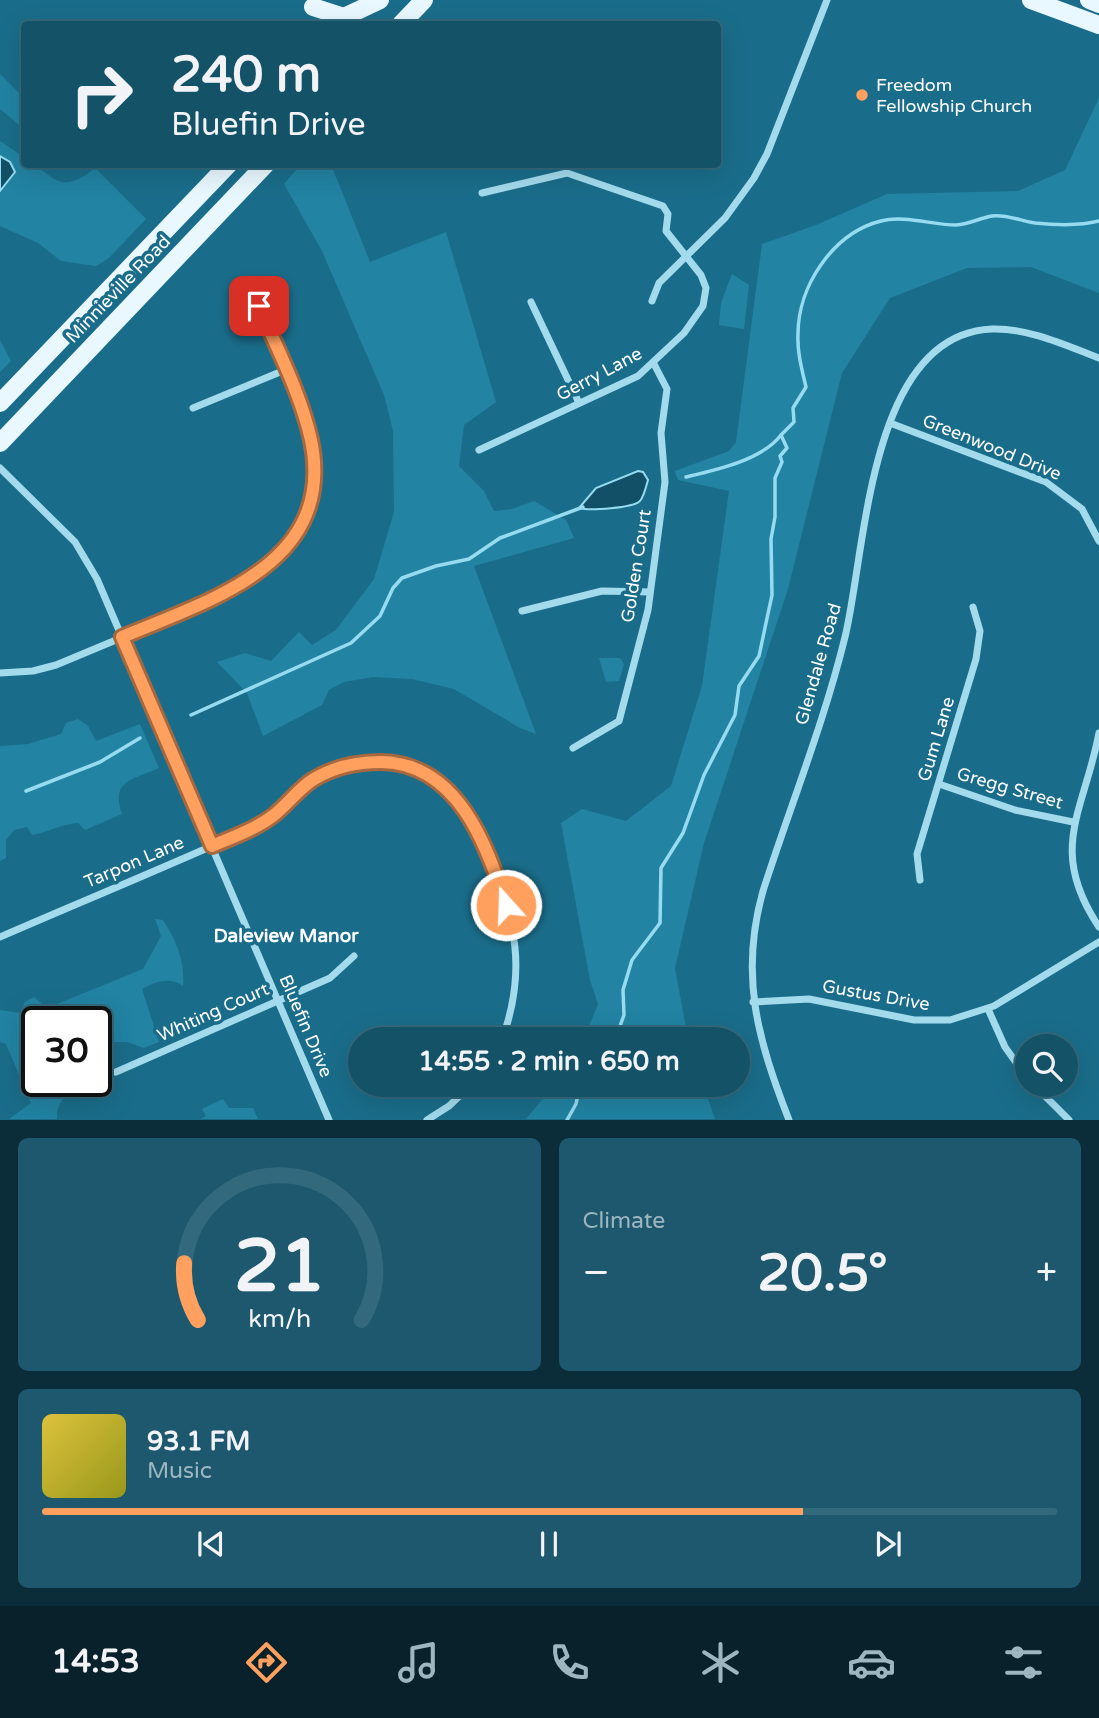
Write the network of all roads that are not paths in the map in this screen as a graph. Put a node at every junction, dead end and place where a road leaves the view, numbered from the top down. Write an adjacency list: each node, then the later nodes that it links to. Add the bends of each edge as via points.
1 (380, 0): 8 (main road, via 344,17 313,7)
2 (387, 0): 9 (main road)
3 (424, 0): 10 (main road)
4 (827, 0): 15 (street, via 767,154 725,218)
5 (1031, 0): 11 (main road)
6 (1089, 0): 7 (main road)
7 (1099, 4)
8 (320, 21)
9 (367, 21)
10 (404, 21)
11 (1099, 25)
12 (225, 168): 22 (main road, Minnieville Road)
13 (262, 168): 26 (main road, Minnieville Road)
14 (482, 193): 15 (street, Gerry Lane, via 557,173 580,174 666,208 666,231)
15 (688, 257): 16 (street, via 659,283); 20 (street, Gerry Lane, via 704,279 705,302)
16 (652, 301)
17 (531, 302): 23 (street)
18 (259, 306): 21 (street)
19 (1099, 358): 25 (street, Glendale Road, via 1026,332 979,331 943,347 917,370)
20 (654, 364): 23 (street, Gerry Lane); 30 (street, Golden Court, via 667,394 661,433 665,482)
21 (285, 370): 24 (street); 33 (street, via 307,424 313,457 310,497 298,529 276,559 250,580)
22 (0, 403)
23 (579, 403): 27 (street, Gerry Lane)
24 (193, 408)
25 (890, 423): 29 (street, Greenwood Drive, via 1046,482 1082,509); 46 (street, Glendale Road, via 869,490 844,640 758,909 751,955)
26 (0, 443)
27 (479, 450)
28 (0, 468): 33 (street, Bluefin Drive, via 75,542)
29 (1099, 541)
30 (650, 592): 32 (street, via 602,591); 36 (street, Golden Court, via 620,718)
31 (973, 607): 37 (street, Gum Lane, via 980,631 976,659)
32 (522, 611)
33 (122, 637): 34 (street, via 46,668); 39 (street, Bluefin Drive)
34 (0, 673)
35 (1099, 733): 38 (street)
36 (573, 748)
37 (939, 784): 38 (street, Gregg Street, via 1014,810); 40 (street, Gum Lane, via 917,854)
38 (1073, 822): 41 (street, via 1076,881)
39 (212, 846): 42 (street, Tarpon Lane); 45 (street, Bluefin Drive); 48 (street, Tarpon Lane, via 271,818 303,787 336,769 390,762 434,778 469,815 513,923 516,984)
40 (920, 880)
41 (1099, 928)
42 (0, 937)
43 (1099, 942): 47 (street, Gustus Drive)
44 (354, 956): 45 (street, Whiting Court, via 330,978)
45 (278, 1001): 50 (street, Whiting Court); 53 (street, Bluefin Drive)
46 (754, 1002): 47 (street, Gustus Drive, via 809,999 934,1021); 55 (street, Glendale Road, via 766,1060)
47 (988, 1009): 49 (street)
48 (505, 1027)
49 (1015, 1060)
50 (116, 1072)
51 (455, 1097): 54 (street)
52 (1046, 1097): 56 (street)
53 (329, 1119)
54 (427, 1119)
55 (789, 1119)
56 (1069, 1119)

